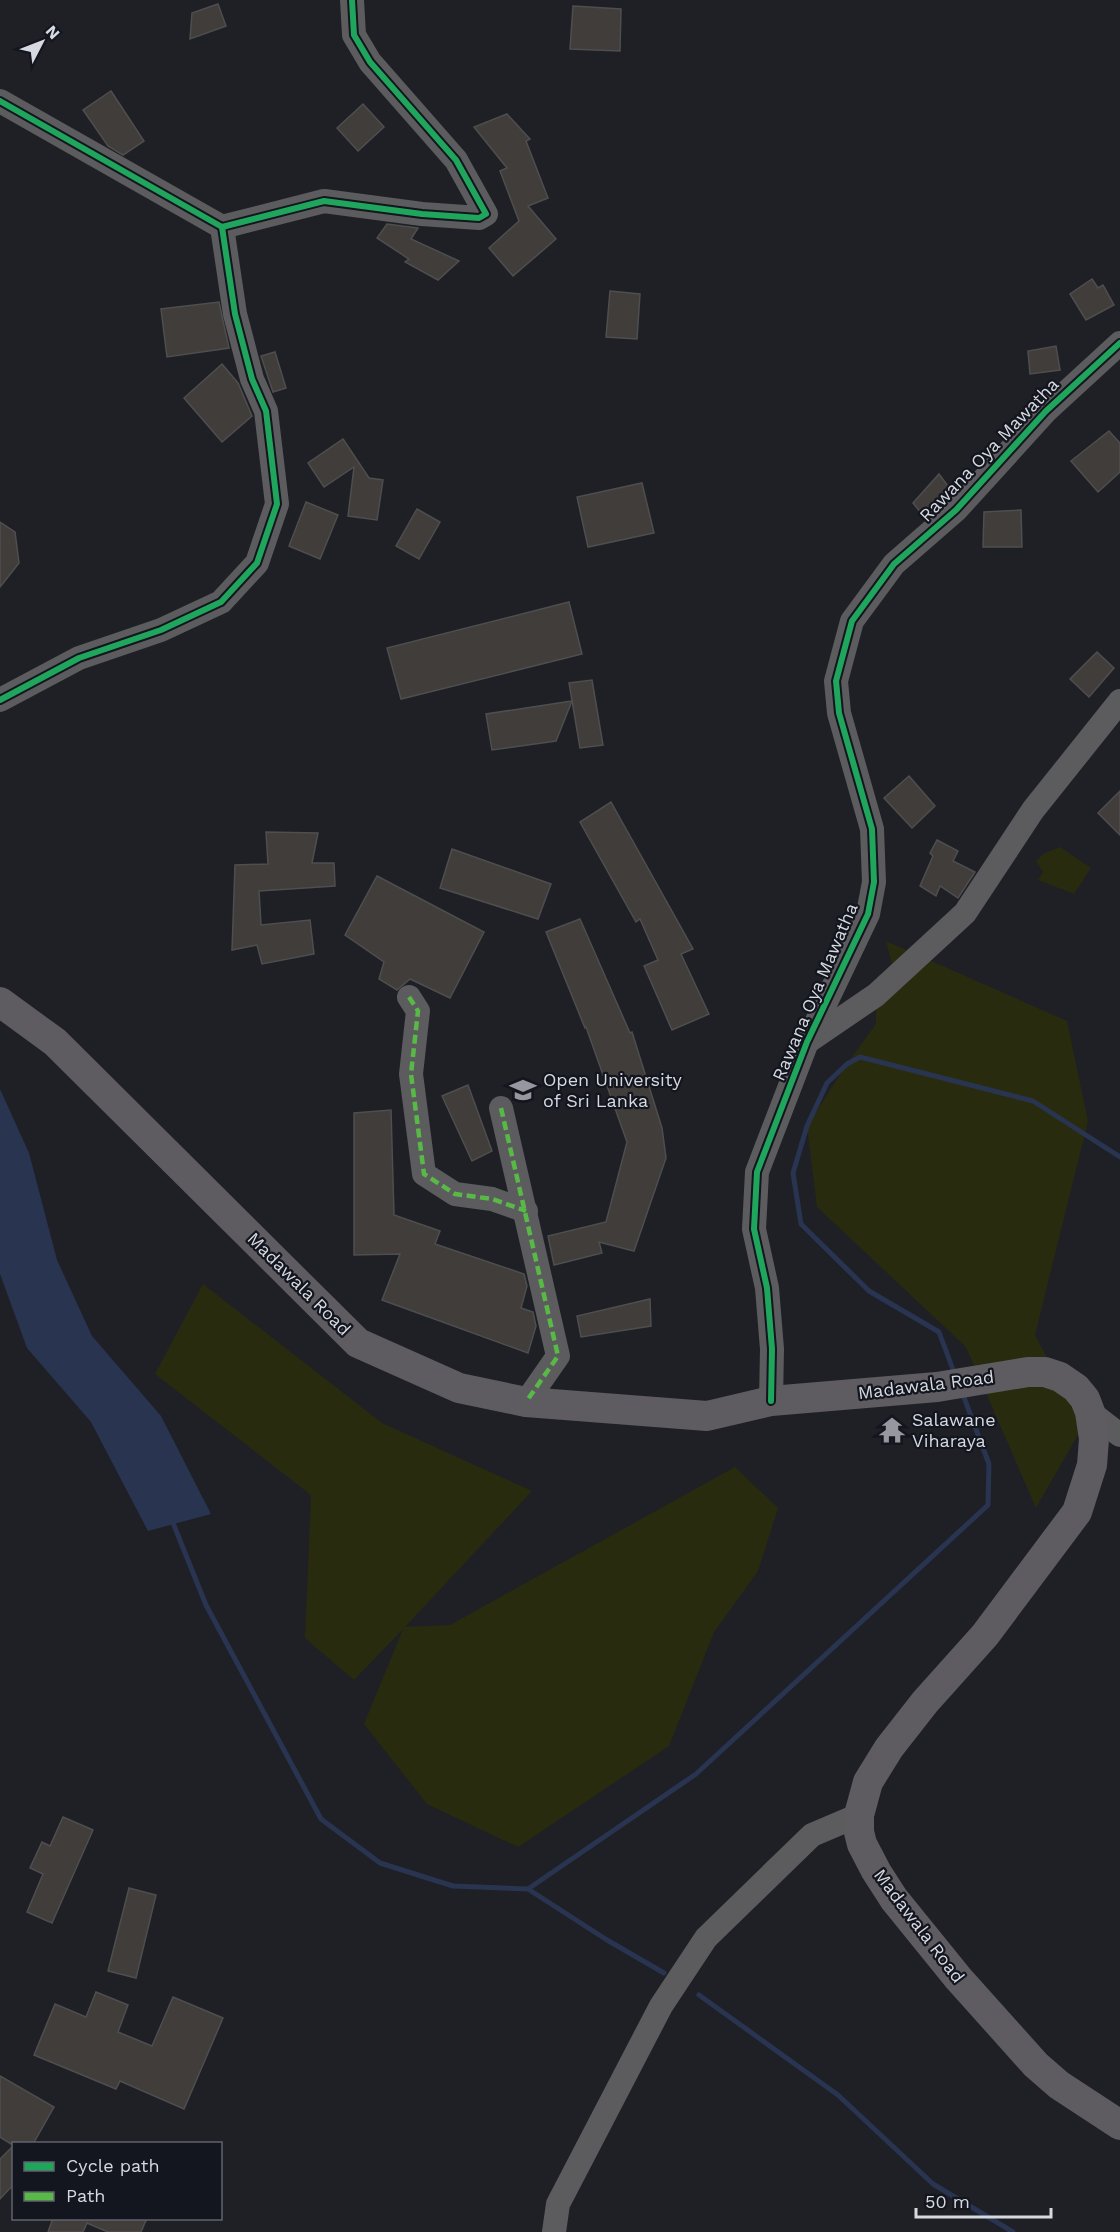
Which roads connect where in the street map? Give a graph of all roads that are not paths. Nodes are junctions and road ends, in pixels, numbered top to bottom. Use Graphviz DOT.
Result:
graph roads {
  1 [pos="352,0"];
  2 [pos="0,101"];
  3 [pos="222,227"];
  4 [pos="1120,343"];
  5 [pos="0,700"];
  6 [pos="1120,701"];
  7 [pos="409,997"];
  8 [pos="0,1002"];
  9 [pos="807,1042"];
  10 [pos="501,1108"];
  11 [pos="526,1211"];
  12 [pos="771,1401"];
  13 [pos="526,1402"];
  14 [pos="1090,1412"];
  15 [pos="1120,1435"];
  16 [pos="858,1815"];
  17 [pos="1120,2125"];
  18 [pos="554,2232"];
  1 -- 3 [label="street"];
  2 -- 3 [label="street"];
  3 -- 5 [label="street"];
  4 -- 9 [label="street, Rawana Oya Mawatha"];
  6 -- 9 [label="street"];
  7 -- 11 [label="street"];
  8 -- 13 [label="main road, Madawala Road"];
  9 -- 12 [label="street, Rawana Oya Mawatha"];
  10 -- 11 [label="street"];
  11 -- 13 [label="street"];
  12 -- 13 [label="main road, Madawala Road"];
  12 -- 14 [label="main road, Madawala Road"];
  14 -- 15 [label="street"];
  14 -- 16 [label="main road, Madawala Road"];
  16 -- 17 [label="main road, Madawala Road"];
  16 -- 18 [label="street"];
}
